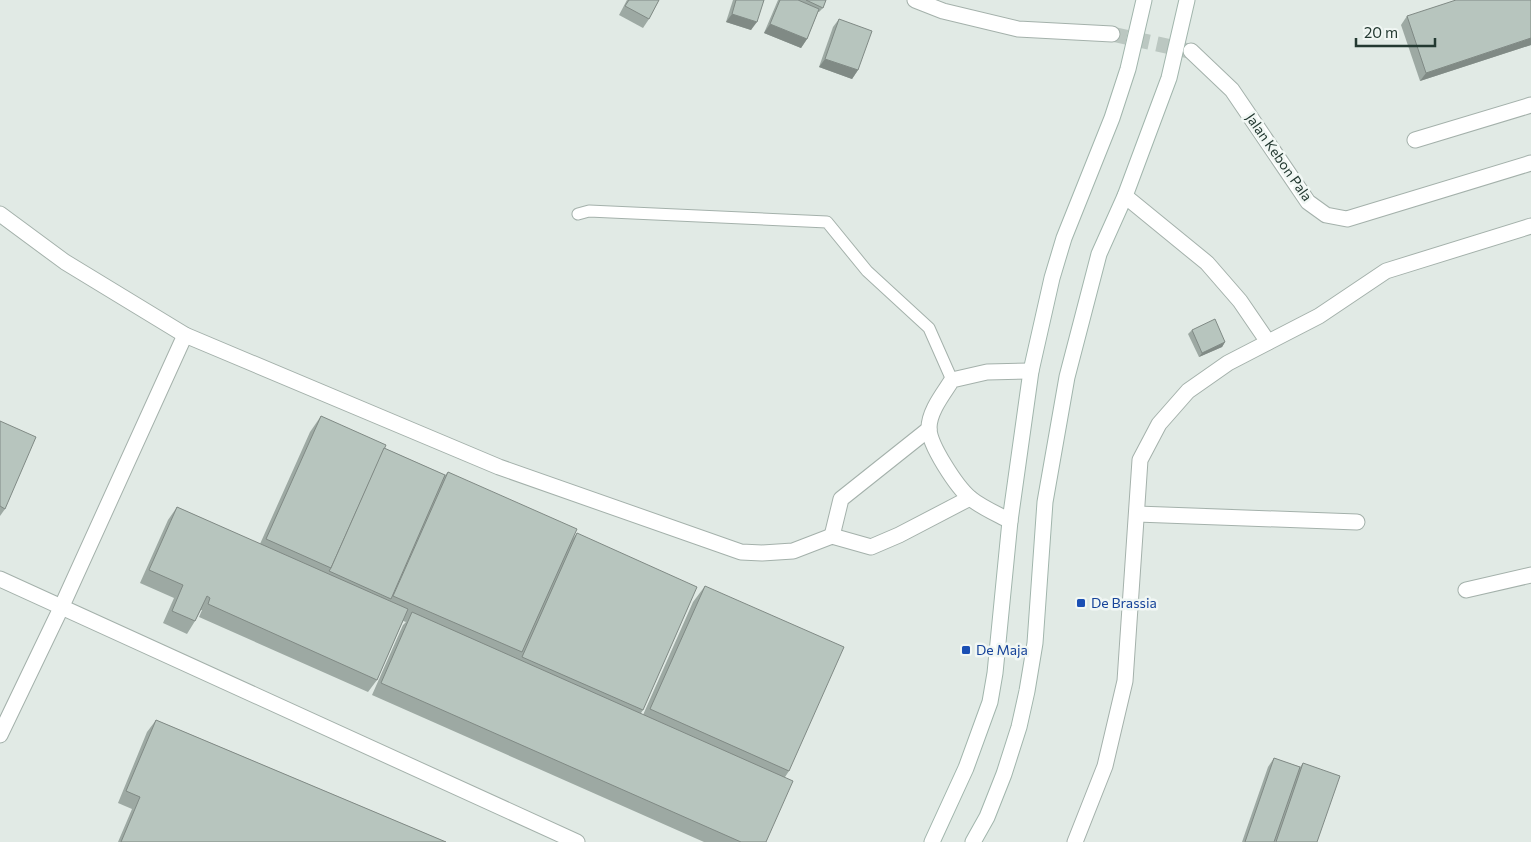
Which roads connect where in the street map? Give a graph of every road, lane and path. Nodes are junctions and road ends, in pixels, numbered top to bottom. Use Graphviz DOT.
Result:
graph roads {
  1 [pos="915,0"];
  2 [pos="1144,0"];
  3 [pos="1186,0"];
  4 [pos="1112,34"];
  5 [pos="1191,51"];
  6 [pos="1531,105"];
  7 [pos="1415,140"];
  8 [pos="1531,163"];
  9 [pos="1124,196"];
  10 [pos="0,214"];
  11 [pos="578,214"];
  12 [pos="1531,226"];
  13 [pos="185,335"];
  14 [pos="1268,342"];
  15 [pos="1031,371"];
  16 [pos="952,380"];
  17 [pos="929,428"];
  18 [pos="970,498"];
  19 [pos="1137,514"];
  20 [pos="1010,521"];
  21 [pos="1357,522"];
  22 [pos="832,536"];
  23 [pos="1531,576"];
  24 [pos="0,579"];
  25 [pos="1466,590"];
  26 [pos="61,608"];
  27 [pos="0,735"];
  28 [pos="577,842"];
  29 [pos="932,842"];
  30 [pos="973,842"];
  31 [pos="1075,842"];
  1 -- 4 [label="street"];
  2 -- 15 [label="street"];
  3 -- 9 [label="street"];
  5 -- 8 [label="street, Jalan Kebon Pala"];
  6 -- 7 [label="street"];
  9 -- 14 [label="street"];
  9 -- 30 [label="street"];
  10 -- 13 [label="street"];
  11 -- 16 [label="lane"];
  12 -- 14 [label="street"];
  13 -- 22 [label="street"];
  13 -- 26 [label="street"];
  14 -- 19 [label="street"];
  15 -- 16 [label="street"];
  15 -- 20 [label="street"];
  16 -- 17 [label="street"];
  17 -- 18 [label="street"];
  17 -- 22 [label="street"];
  18 -- 20 [label="street"];
  18 -- 22 [label="street"];
  19 -- 21 [label="street"];
  19 -- 31 [label="street"];
  20 -- 29 [label="street"];
  23 -- 25 [label="street"];
  24 -- 26 [label="street"];
  26 -- 27 [label="street"];
  26 -- 28 [label="street"];
}
